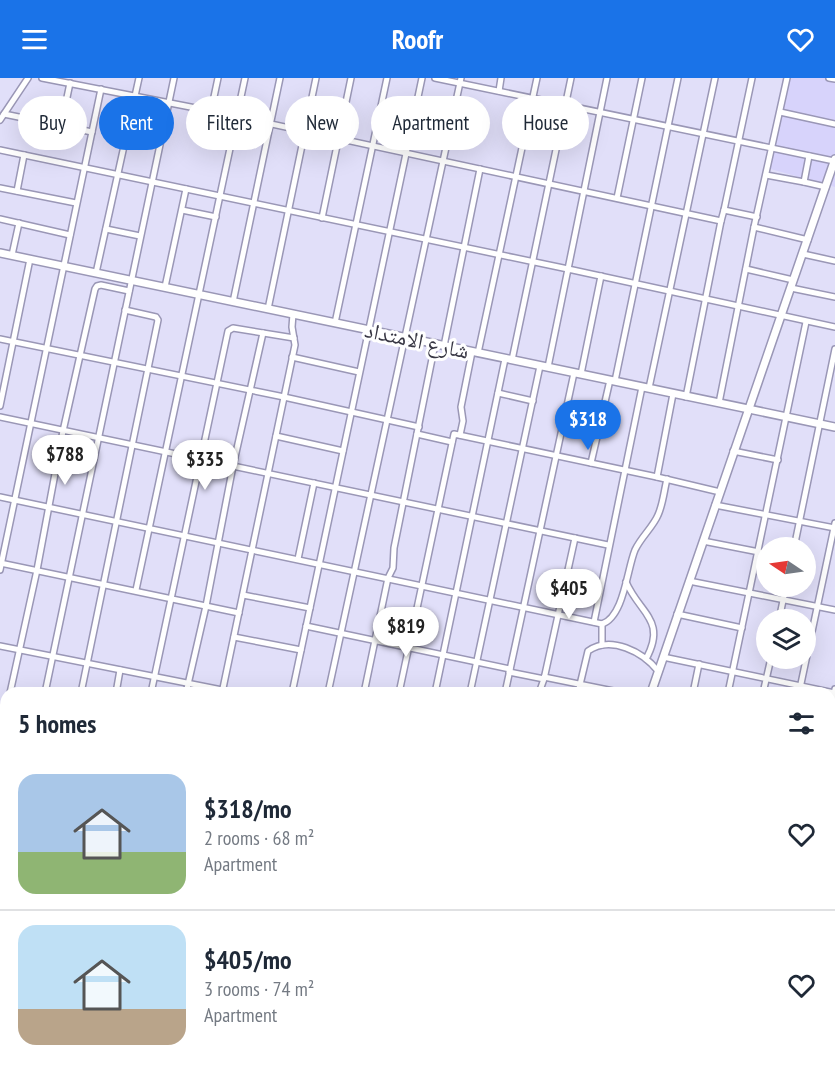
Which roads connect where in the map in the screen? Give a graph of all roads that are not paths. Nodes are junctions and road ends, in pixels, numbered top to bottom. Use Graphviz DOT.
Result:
graph roads {
  1 [pos="17,78"];
  2 [pos="42,78"];
  3 [pos="139,78"];
  4 [pos="174,78"];
  5 [pos="218,78"];
  6 [pos="245,78"];
  7 [pos="280,78"];
  8 [pos="316,78"];
  9 [pos="351,78"];
  10 [pos="387,78"];
  11 [pos="422,78"];
  12 [pos="435,78"];
  13 [pos="501,78"];
  14 [pos="537,78"];
  15 [pos="571,78"];
  16 [pos="608,78"];
  17 [pos="642,78"];
  18 [pos="678,78"];
  19 [pos="715,78"];
  20 [pos="752,78"];
  21 [pos="787,78"];
  22 [pos="829,78"];
  23 [pos="835,79"];
  24 [pos="26,80"];
  25 [pos="460,81"];
  26 [pos="70,83"];
  27 [pos="101,89"];
  28 [pos="499,91"];
  29 [pos="135,95"];
  30 [pos="67,96"];
  31 [pos="140,96"];
  32 [pos="170,96"];
  33 [pos="214,96"];
  34 [pos="241,96"];
  35 [pos="312,96"];
  36 [pos="347,96"];
  37 [pos="383,96"];
  38 [pos="523,96"];
  39 [pos="532,96"];
  40 [pos="567,96"];
  41 [pos="273,110"];
  42 [pos="589,110"];
  43 [pos="600,112"];
  44 [pos="780,112"];
  45 [pos="4,114"];
  46 [pos="18,117"];
  47 [pos="0,120"];
  48 [pos="633,120"];
  49 [pos="835,124"];
  50 [pos="667,127"];
  51 [pos="87,131"];
  52 [pos="92,132"];
  53 [pos="703,135"];
  54 [pos="739,142"];
  55 [pos="772,149"];
  56 [pos="0,150"];
  57 [pos="158,150"];
  58 [pos="230,150"];
  59 [pos="265,150"];
  60 [pos="301,150"];
  61 [pos="335,150"];
  62 [pos="371,150"];
  63 [pos="391,150"];
  64 [pos="520,150"];
  65 [pos="556,150"];
  66 [pos="405,153"];
  67 [pos="24,155"];
  68 [pos="808,156"];
  69 [pos="835,160"];
  70 [pos="442,161"];
  71 [pos="84,167"];
  72 [pos="480,169"];
  73 [pos="118,174"];
  74 [pos="766,175"];
  75 [pos="514,176"];
  76 [pos="832,177"];
  77 [pos="152,181"];
  78 [pos="804,182"];
  79 [pos="550,184"];
  80 [pos="826,187"];
  81 [pos="0,188"];
  82 [pos="186,189"];
  83 [pos="16,191"];
  84 [pos="585,191"];
  85 [pos="220,196"];
  86 [pos="617,198"];
  87 [pos="76,203"];
  88 [pos="254,203"];
  89 [pos="650,205"];
  90 [pos="182,210"];
  91 [pos="724,210"];
  92 [pos="288,211"];
  93 [pos="685,213"];
  94 [pos="216,217"];
  95 [pos="757,217"];
  96 [pos="322,218"];
  97 [pos="0,219"];
  98 [pos="721,220"];
  99 [pos="19,224"];
  100 [pos="356,225"];
  101 [pos="754,227"];
  102 [pos="106,229"];
  103 [pos="389,231"];
  104 [pos="70,235"];
  105 [pos="140,236"];
  106 [pos="425,238"];
  107 [pos="808,240"];
  108 [pos="465,248"];
  109 [pos="0,253"];
  110 [pos="803,254"];
  111 [pos="12,255"];
  112 [pos="499,255"];
  113 [pos="30,259"];
  114 [pos="835,261"];
  115 [pos="533,262"];
  116 [pos="63,266"];
  117 [pos="568,269"];
  118 [pos="746,269"];
  119 [pos="96,273"];
  120 [pos="601,276"];
  121 [pos="131,280"];
  122 [pos="793,280"];
  123 [pos="635,283"];
  124 [pos="165,287"];
  125 [pos="790,288"];
  126 [pos="129,291"];
  127 [pos="669,291"];
  128 [pos="200,294"];
  129 [pos="835,297"];
  130 [pos="705,299"];
  131 [pos="233,302"];
  132 [pos="739,307"];
  133 [pos="268,309"];
  134 [pos="125,310"];
  135 [pos="293,314"];
  136 [pos="781,316"];
  137 [pos="806,322"];
  138 [pos="335,323"];
  139 [pos="835,327"];
  140 [pos="368,330"];
  141 [pos="263,333"];
  142 [pos="294,338"];
  143 [pos="405,338"];
  144 [pos="0,339"];
  145 [pos="13,342"];
  146 [pos="435,344"];
  147 [pos="444,346"];
  148 [pos="46,348"];
  149 [pos="835,349"];
  150 [pos="475,352"];
  151 [pos="80,355"];
  152 [pos="292,357"];
  153 [pos="508,359"];
  154 [pos="114,363"];
  155 [pos="544,366"];
  156 [pos="148,369"];
  157 [pos="359,372"];
  158 [pos="578,373"];
  159 [pos="180,376"];
  160 [pos="613,381"];
  161 [pos="216,384"];
  162 [pos="646,388"];
  163 [pos="250,391"];
  164 [pos="498,393"];
  165 [pos="674,394"];
  166 [pos="284,397"];
  167 [pos="686,397"];
  168 [pos="533,401"];
  169 [pos="719,403"];
  170 [pos="0,406"];
  171 [pos="747,409"];
  172 [pos="350,412"];
  173 [pos="0,417"];
  174 [pos="787,417"];
  175 [pos="387,420"];
  176 [pos="30,423"];
  177 [pos="820,424"];
  178 [pos="419,427"];
  179 [pos="835,427"];
  180 [pos="63,431"];
  181 [pos="417,434"];
  182 [pos="460,435"];
  183 [pos="276,436"];
  184 [pos="98,438"];
  185 [pos="452,442"];
  186 [pos="487,442"];
  187 [pos="132,445"];
  188 [pos="522,449"];
  189 [pos="343,451"];
  190 [pos="733,451"];
  191 [pos="165,452"];
  192 [pos="556,455"];
  193 [pos="200,459"];
  194 [pos="778,460"];
  195 [pos="591,463"];
  196 [pos="233,466"];
  197 [pos="624,470"];
  198 [pos="268,473"];
  199 [pos="657,477"];
  200 [pos="667,479"];
  201 [pos="314,483"];
  202 [pos="335,487"];
  203 [pos="720,492"];
  204 [pos="370,494"];
  205 [pos="0,497"];
  206 [pos="15,500"];
  207 [pos="404,501"];
  208 [pos="715,505"];
  209 [pos="49,507"];
  210 [pos="438,508"];
  211 [pos="83,514"];
  212 [pos="767,515"];
  213 [pos="472,516"];
  214 [pos="117,521"];
  215 [pos="800,521"];
  216 [pos="507,523"];
  217 [pos="835,526"];
  218 [pos="149,528"];
  219 [pos="540,530"];
  220 [pos="184,535"];
  221 [pos="762,537"];
  222 [pos="796,537"];
  223 [pos="575,538"];
  224 [pos="703,541"];
  225 [pos="218,542"];
  226 [pos="608,545"];
  227 [pos="252,549"];
  228 [pos="756,551"];
  229 [pos="298,559"];
  230 [pos="1,563"];
  231 [pos="319,563"];
  232 [pos="756,565"];
  233 [pos="0,570"];
  234 [pos="37,570"];
  235 [pos="354,570"];
  236 [pos="70,577"];
  237 [pos="388,578"];
  238 [pos="689,581"];
  239 [pos="626,582"];
  240 [pos="104,583"];
  241 [pos="422,585"];
  242 [pos="136,590"];
  243 [pos="456,592"];
  244 [pos="750,592"];
  245 [pos="243,595"];
  246 [pos="171,598"];
  247 [pos="491,599"];
  248 [pos="783,599"];
  249 [pos="206,606"];
  250 [pos="523,606"];
  251 [pos="817,606"];
  252 [pos="310,608"];
  253 [pos="781,609"];
  254 [pos="835,610"];
  255 [pos="239,613"];
  256 [pos="558,613"];
  257 [pos="677,614"];
  258 [pos="594,622"];
  259 [pos="602,624"];
  260 [pos="306,626"];
  261 [pos="742,628"];
  262 [pos="340,633"];
  263 [pos="234,637"];
  264 [pos="375,640"];
  265 [pos="602,645"];
  266 [pos="0,646"];
  267 [pos="409,647"];
  268 [pos="19,650"];
  269 [pos="301,650"];
  270 [pos="443,655"];
  271 [pos="53,656"];
  272 [pos="663,657"];
  273 [pos="646,659"];
  274 [pos="477,662"];
  275 [pos="87,663"];
  276 [pos="699,664"];
  277 [pos="768,669"];
  278 [pos="120,670"];
  279 [pos="509,671"];
  280 [pos="658,671"];
  281 [pos="733,671"];
  282 [pos="154,676"];
  283 [pos="544,678"];
  284 [pos="766,678"];
  285 [pos="188,684"];
  286 [pos="580,684"];
  287 [pos="800,685"];
  288 [pos="11,687"];
  289 [pos="46,687"];
  290 [pos="82,687"];
  291 [pos="117,687"];
  292 [pos="152,687"];
  293 [pos="187,687"];
  294 [pos="201,687"];
  295 [pos="224,687"];
  296 [pos="293,687"];
  297 [pos="329,687"];
  298 [pos="365,687"];
  299 [pos="400,687"];
  300 [pos="436,687"];
  301 [pos="471,687"];
  302 [pos="506,687"];
  303 [pos="541,687"];
  304 [pos="579,687"];
  305 [pos="594,687"];
  306 [pos="653,687"];
  307 [pos="694,687"];
  308 [pos="729,687"];
  309 [pos="765,687"];
  310 [pos="812,687"];
  1 -- 24 [label="street"];
  2 -- 26 [label="street"];
  3 -- 29 [label="street"];
  4 -- 32 [label="street"];
  5 -- 33 [label="street"];
  6 -- 34 [label="street"];
  7 -- 41 [label="street"];
  8 -- 35 [label="street"];
  9 -- 36 [label="street"];
  10 -- 37 [label="street"];
  11 -- 66 [label="street"];
  12 -- 25 [label="street"];
  13 -- 28 [label="street"];
  14 -- 39 [label="street"];
  15 -- 40 [label="street"];
  16 -- 43 [label="street"];
  17 -- 48 [label="street"];
  18 -- 50 [label="street"];
  19 -- 53 [label="street"];
  20 -- 54 [label="street"];
  21 -- 44 [label="street"];
  22 -- 23 [label="street"];
  24 -- 45 [label="street"];
  25 -- 28 [label="street"];
  25 -- 70 [label="street"];
  26 -- 27 [label="street"];
  26 -- 30 [label="street"];
  27 -- 29 [label="street"];
  27 -- 52 [label="street"];
  28 -- 38 [label="street"];
  29 -- 31 [label="street"];
  29 -- 73 [label="street"];
  42 -- 43 [label="street"];
  43 -- 48 [label="street"];
  43 -- 84 [label="street"];
  44 -- 49 [label="street"];
  44 -- 55 [label="street"];
  45 -- 46 [label="street"];
  45 -- 47 [label="street"];
  48 -- 50 [label="street"];
  48 -- 86 [label="street"];
  50 -- 53 [label="street"];
  50 -- 89 [label="street"];
  51 -- 52 [label="street"];
  52 -- 71 [label="street"];
  53 -- 54 [label="street"];
  53 -- 93 [label="street"];
  54 -- 55 [label="street"];
  54 -- 91 [label="street"];
  55 -- 68 [label="street"];
  55 -- 74 [label="street"];
  56 -- 67 [label="street"];
  57 -- 77 [label="street"];
  58 -- 85 [label="street"];
  59 -- 88 [label="street"];
  60 -- 92 [label="street"];
  61 -- 96 [label="street"];
  62 -- 100 [label="street"];
  63 -- 66 [label="street"];
  64 -- 75 [label="street"];
  65 -- 79 [label="street"];
  66 -- 70 [label="street"];
  66 -- 103 [label="street"];
  67 -- 71 [label="street"];
  67 -- 83 [label="street"];
  68 -- 69 [label="street"];
  68 -- 78 [label="street"];
  69 -- 76 [label="street"];
  70 -- 72 [label="street"];
  70 -- 106 [label="street"];
  71 -- 73 [label="street"];
  71 -- 87 [label="street"];
  72 -- 75 [label="street"];
  72 -- 108 [label="street"];
  73 -- 77 [label="street"];
  73 -- 102 [label="street"];
  74 -- 78 [label="street"];
  74 -- 95 [label="street"];
  75 -- 79 [label="street"];
  75 -- 112 [label="street"];
  76 -- 80 [label="street"];
  77 -- 82 [label="street"];
  77 -- 105 [label="street"];
  78 -- 80 [label="street"];
  79 -- 84 [label="street"];
  79 -- 115 [label="street"];
  80 -- 107 [label="street"];
  81 -- 83 [label="street"];
  82 -- 85 [label="street"];
  82 -- 90 [label="street"];
  83 -- 87 [label="street"];
  84 -- 86 [label="street"];
  84 -- 117 [label="street"];
  85 -- 88 [label="street"];
  85 -- 94 [label="street"];
  86 -- 89 [label="street"];
  87 -- 104 [label="street"];
  88 -- 92 [label="street"];
  88 -- 131 [label="street"];
  89 -- 93 [label="street"];
  89 -- 123 [label="street"];
  90 -- 94 [label="street"];
  90 -- 124 [label="street"];
  91 -- 95 [label="street"];
  91 -- 98 [label="street"];
  92 -- 96 [label="street"];
  92 -- 133 [label="street"];
  93 -- 98 [label="street"];
  93 -- 127 [label="street"];
  94 -- 128 [label="street"];
  95 -- 101 [label="street"];
  96 -- 100 [label="street"];
  97 -- 99 [label="street"];
  98 -- 130 [label="street"];
  99 -- 104 [label="street"];
  99 -- 111 [label="street"];
  100 -- 103 [label="street"];
  100 -- 138 [label="street"];
  101 -- 107 [label="street"];
  101 -- 118 [label="street"];
  102 -- 105 [label="street"];
  102 -- 119 [label="street"];
  103 -- 106 [label="street"];
  103 -- 140 [label="street"];
  104 -- 116 [label="street"];
  105 -- 121 [label="street"];
  106 -- 108 [label="street"];
  106 -- 143 [label="street"];
  107 -- 110 [label="street"];
  108 -- 112 [label="street"];
  108 -- 147 [label="street"];
  109 -- 111 [label="street, شارع الامتداد"];
  110 -- 114 [label="street"];
  110 -- 122 [label="street"];
  111 -- 113 [label="street, شارع الامتداد"];
  112 -- 115 [label="street"];
  112 -- 150 [label="street"];
  113 -- 116 [label="street, شارع الامتداد"];
  113 -- 145 [label="street"];
  115 -- 117 [label="street"];
  115 -- 153 [label="street"];
  116 -- 119 [label="street, شارع الامتداد"];
  116 -- 148 [label="street"];
  117 -- 120 [label="street"];
  117 -- 155 [label="street"];
  118 -- 122 [label="street"];
  118 -- 132 [label="street"];
  119 -- 121 [label="street, شارع الامتداد"];
  120 -- 123 [label="street"];
  120 -- 158 [label="street"];
  121 -- 124 [label="street, شارع الامتداد"];
  121 -- 126 [label="street"];
  122 -- 125 [label="street"];
  123 -- 127 [label="street"];
  123 -- 160 [label="street"];
  124 -- 128 [label="street, شارع الامتداد"];
  125 -- 129 [label="street"];
  125 -- 136 [label="street"];
  126 -- 134 [label="street"];
  126 -- 151 [label="street"];
  127 -- 130 [label="street"];
  127 -- 162 [label="street"];
  128 -- 131 [label="street, شارع الامتداد"];
  128 -- 159 [label="street"];
  130 -- 132 [label="street"];
  130 -- 167 [label="street"];
  131 -- 133 [label="street, شارع الامتداد"];
  132 -- 136 [label="street"];
  132 -- 169 [label="street"];
  133 -- 135 [label="street, شارع الامتداد"];
  134 -- 154 [label="street"];
  134 -- 156 [label="street"];
  135 -- 138 [label="street, شارع الامتداد"];
  135 -- 142 [label="street"];
  136 -- 137 [label="street"];
  136 -- 171 [label="street"];
  137 -- 139 [label="street"];
  137 -- 174 [label="street"];
  138 -- 140 [label="street, شارع الامتداد"];
  140 -- 143 [label="street, شارع الامتداد"];
  140 -- 157 [label="street"];
  141 -- 142 [label="street"];
  141 -- 161 [label="street"];
  141 -- 163 [label="street"];
  142 -- 152 [label="street"];
  143 -- 146 [label="street, شارع الامتداد"];
  143 -- 175 [label="street"];
  144 -- 145 [label="street"];
  145 -- 148 [label="street"];
  145 -- 170 [label="street"];
  146 -- 147 [label="street, شارع الامتداد"];
  146 -- 178 [label="street"];
  147 -- 150 [label="street, شارع الامتداد"];
  148 -- 151 [label="street"];
  148 -- 176 [label="street"];
  149 -- 177 [label="street"];
  150 -- 153 [label="street, شارع الامتداد"];
  150 -- 182 [label="street"];
  151 -- 154 [label="street"];
  151 -- 180 [label="street"];
  152 -- 157 [label="street"];
  152 -- 166 [label="street"];
  153 -- 155 [label="street, شارع الامتداد"];
  153 -- 164 [label="street"];
  154 -- 156 [label="street"];
  154 -- 184 [label="street"];
  155 -- 158 [label="street, شارع الامتداد"];
  155 -- 168 [label="street"];
  156 -- 159 [label="street"];
  156 -- 187 [label="street"];
  157 -- 172 [label="street"];
  158 -- 160 [label="street, شارع الامتداد"];
  158 -- 192 [label="street"];
  159 -- 161 [label="street"];
  159 -- 191 [label="street"];
  160 -- 162 [label="street, شارع الامتداد"];
  160 -- 195 [label="street"];
  161 -- 163 [label="street"];
  161 -- 193 [label="street"];
  162 -- 165 [label="street, شارع الامتداد"];
  162 -- 197 [label="street"];
  163 -- 166 [label="street"];
  163 -- 196 [label="street"];
  164 -- 168 [label="street"];
  164 -- 186 [label="street"];
  165 -- 167 [label="street, شارع الامتداد"];
  165 -- 199 [label="street"];
  166 -- 172 [label="street"];
  166 -- 183 [label="street"];
  167 -- 169 [label="street, شارع الامتداد"];
  168 -- 188 [label="street"];
  169 -- 171 [label="street, شارع الامتداد"];
  171 -- 174 [label="street, شارع الامتداد"];
  171 -- 190 [label="street"];
  172 -- 175 [label="street"];
  172 -- 189 [label="street"];
  173 -- 176 [label="street"];
  174 -- 177 [label="street, شارع الامتداد"];
  174 -- 194 [label="street"];
  175 -- 178 [label="street"];
  175 -- 204 [label="street"];
  176 -- 180 [label="street"];
  176 -- 206 [label="street"];
  177 -- 179 [label="street, شارع الامتداد"];
  177 -- 215 [label="street"];
  178 -- 181 [label="street"];
  180 -- 184 [label="street"];
  180 -- 209 [label="street"];
  181 -- 185 [label="street"];
  181 -- 207 [label="street"];
  182 -- 185 [label="street"];
  182 -- 186 [label="street"];
  183 -- 189 [label="street"];
  183 -- 198 [label="street"];
  184 -- 187 [label="street"];
  184 -- 211 [label="street"];
  185 -- 210 [label="street"];
  186 -- 188 [label="street"];
  186 -- 213 [label="street"];
  187 -- 191 [label="street"];
  187 -- 214 [label="street"];
  188 -- 192 [label="street"];
  188 -- 216 [label="street"];
  189 -- 202 [label="street"];
  190 -- 194 [label="street"];
  190 -- 203 [label="street"];
  191 -- 193 [label="street"];
  191 -- 218 [label="street"];
  192 -- 195 [label="street"];
  192 -- 219 [label="street"];
  193 -- 196 [label="street"];
  193 -- 220 [label="street"];
  194 -- 212 [label="street"];
  195 -- 197 [label="street"];
  196 -- 198 [label="street"];
  196 -- 225 [label="street"];
  197 -- 199 [label="street"];
  197 -- 226 [label="street"];
  198 -- 201 [label="street"];
  198 -- 227 [label="street"];
  199 -- 200 [label="street"];
  200 -- 203 [label="street"];
  200 -- 239 [label="street"];
  201 -- 202 [label="street"];
  201 -- 229 [label="street"];
  202 -- 204 [label="street"];
  202 -- 231 [label="street"];
  203 -- 208 [label="street"];
  204 -- 207 [label="street"];
  204 -- 235 [label="street"];
  205 -- 206 [label="street"];
  206 -- 209 [label="street"];
  206 -- 230 [label="street"];
  207 -- 210 [label="street"];
  207 -- 237 [label="street"];
  208 -- 212 [label="street"];
  208 -- 224 [label="street"];
  209 -- 211 [label="street"];
  209 -- 234 [label="street"];
  210 -- 213 [label="street"];
  210 -- 241 [label="street"];
  211 -- 214 [label="street"];
  211 -- 236 [label="street"];
  212 -- 215 [label="street"];
  212 -- 221 [label="street"];
  213 -- 216 [label="street"];
  213 -- 243 [label="street"];
  214 -- 218 [label="street"];
  214 -- 240 [label="street"];
  215 -- 217 [label="street"];
  215 -- 222 [label="street"];
  216 -- 219 [label="street"];
  216 -- 247 [label="street"];
  217 -- 251 [label="street"];
  218 -- 220 [label="street"];
  218 -- 242 [label="street"];
  219 -- 223 [label="street"];
  219 -- 250 [label="street"];
  220 -- 225 [label="street"];
  220 -- 246 [label="street"];
  223 -- 226 [label="street"];
  223 -- 256 [label="street"];
  224 -- 228 [label="street"];
  224 -- 238 [label="street"];
  225 -- 227 [label="street"];
  225 -- 249 [label="street"];
  226 -- 258 [label="street"];
  227 -- 229 [label="street"];
  227 -- 245 [label="street"];
  229 -- 231 [label="street"];
  230 -- 233 [label="street"];
  230 -- 234 [label="street"];
  231 -- 235 [label="street"];
  231 -- 252 [label="street"];
  232 -- 244 [label="street"];
  234 -- 236 [label="street"];
  234 -- 268 [label="street"];
  235 -- 237 [label="street"];
  235 -- 262 [label="street"];
  236 -- 240 [label="street"];
  236 -- 271 [label="street"];
  237 -- 241 [label="street"];
  237 -- 264 [label="street"];
  238 -- 244 [label="street"];
  238 -- 257 [label="street"];
  239 -- 259 [label="street"];
  239 -- 273 [label="street"];
  240 -- 242 [label="street"];
  240 -- 275 [label="street"];
  241 -- 243 [label="street"];
  241 -- 267 [label="street"];
  242 -- 246 [label="street"];
  243 -- 247 [label="street"];
  243 -- 270 [label="street"];
  244 -- 248 [label="street"];
  244 -- 261 [label="street"];
  245 -- 252 [label="street"];
  245 -- 255 [label="street"];
  246 -- 249 [label="street"];
  246 -- 282 [label="street"];
  247 -- 250 [label="street"];
  247 -- 274 [label="street"];
  248 -- 251 [label="street"];
  248 -- 253 [label="street"];
  249 -- 255 [label="street"];
  249 -- 285 [label="street"];
  250 -- 256 [label="street"];
  250 -- 279 [label="street"];
  251 -- 254 [label="street"];
  251 -- 287 [label="street"];
  252 -- 260 [label="street"];
  255 -- 263 [label="street"];
  256 -- 258 [label="street"];
  256 -- 283 [label="street"];
  257 -- 261 [label="street"];
  257 -- 272 [label="street"];
  258 -- 259 [label="street"];
  259 -- 265 [label="street"];
  260 -- 262 [label="street"];
  260 -- 269 [label="street"];
  261 -- 281 [label="street"];
  262 -- 264 [label="street"];
  262 -- 297 [label="street"];
  263 -- 269 [label="street"];
  263 -- 295 [label="street"];
  264 -- 267 [label="street"];
  264 -- 298 [label="street"];
  265 -- 273 [label="street"];
  265 -- 286 [label="street"];
  266 -- 268 [label="street"];
  267 -- 270 [label="street"];
  267 -- 299 [label="street"];
  268 -- 271 [label="street"];
  268 -- 288 [label="street"];
  269 -- 296 [label="street"];
  270 -- 274 [label="street"];
  270 -- 300 [label="street"];
  271 -- 275 [label="street"];
  271 -- 289 [label="street"];
  272 -- 276 [label="street"];
  272 -- 280 [label="street"];
  273 -- 280 [label="street"];
  274 -- 279 [label="street"];
  274 -- 301 [label="street"];
  275 -- 278 [label="street"];
  275 -- 290 [label="street"];
  276 -- 281 [label="street"];
  276 -- 307 [label="street"];
  277 -- 284 [label="street"];
  278 -- 282 [label="street"];
  278 -- 291 [label="street"];
  279 -- 283 [label="street"];
  279 -- 302 [label="street"];
  280 -- 306 [label="street"];
  281 -- 284 [label="street"];
  281 -- 308 [label="street"];
  282 -- 285 [label="street"];
  282 -- 292 [label="street"];
  283 -- 286 [label="street"];
  283 -- 303 [label="street"];
  284 -- 287 [label="street"];
  284 -- 309 [label="street"];
  285 -- 293 [label="street"];
  285 -- 294 [label="street"];
  286 -- 304 [label="street"];
  286 -- 305 [label="street"];
  287 -- 310 [label="street"];
}
